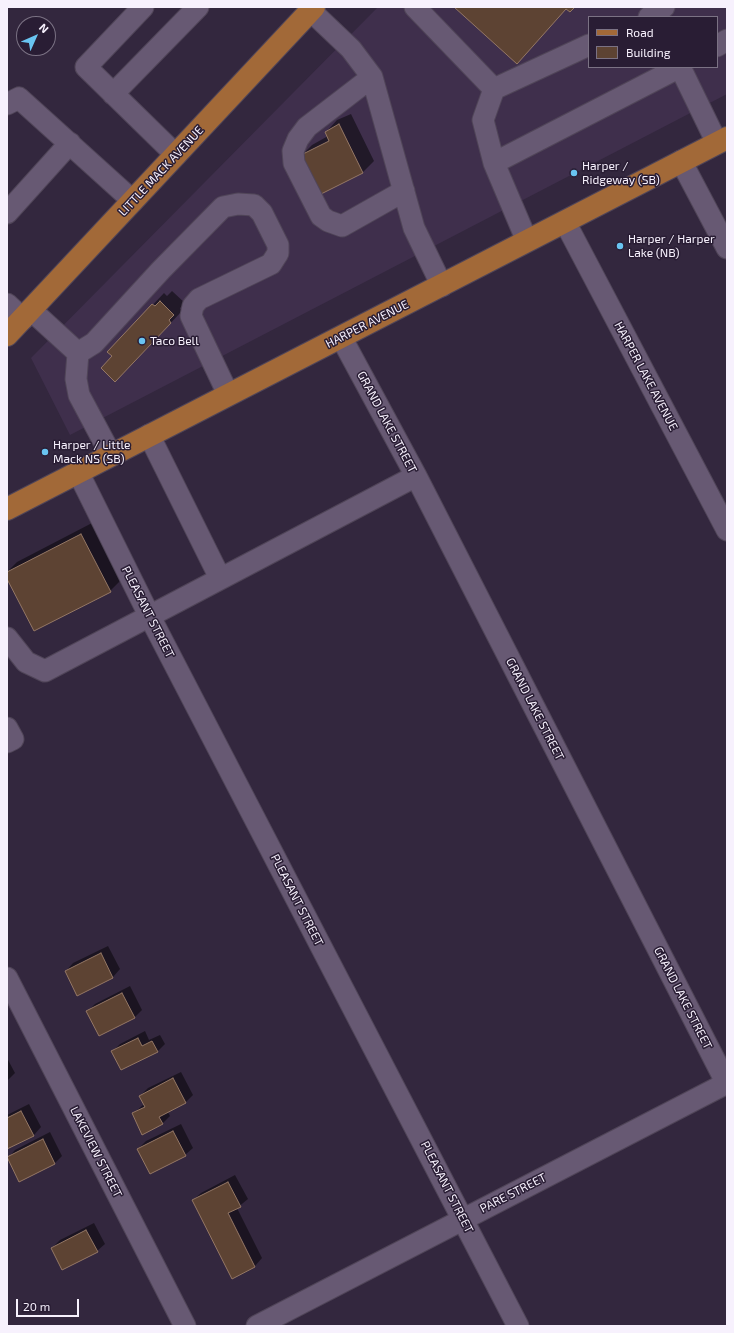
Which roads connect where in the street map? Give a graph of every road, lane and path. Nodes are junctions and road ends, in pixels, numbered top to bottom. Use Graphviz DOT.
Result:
graph roads {
  1 [pos="143,7"];
  2 [pos="198,7"];
  3 [pos="664,7"];
  4 [pos="417,8"];
  5 [pos="313,9"];
  6 [pos="650,16"];
  7 [pos="727,40"];
  8 [pos="588,45"];
  9 [pos="718,45"];
  10 [pos="678,68"];
  11 [pos="681,68"];
  12 [pos="372,77"];
  13 [pos="494,89"];
  14 [pos="113,94"];
  15 [pos="7,104"];
  16 [pos="722,141"];
  17 [pos="70,143"];
  18 [pos="176,155"];
  19 [pos="681,161"];
  20 [pos="494,163"];
  21 [pos="404,191"];
  22 [pos="133,201"];
  23 [pos="7,213"];
  24 [pos="565,222"];
  25 [pos="527,241"];
  26 [pos="727,248"];
  27 [pos="442,286"];
  28 [pos="7,304"];
  29 [pos="27,314"];
  30 [pos="7,335"];
  31 [pos="341,336"];
  32 [pos="78,352"];
  33 [pos="228,394"];
  34 [pos="149,435"];
  35 [pos="111,455"];
  36 [pos="78,472"];
  37 [pos="416,476"];
  38 [pos="7,509"];
  39 [pos="727,530"];
  40 [pos="220,578"];
  41 [pos="149,615"];
  42 [pos="7,638"];
  43 [pos="7,728"];
  44 [pos="7,742"];
  45 [pos="7,978"];
  46 [pos="727,1083"];
  47 [pos="463,1219"];
  48 [pos="185,1326"];
  49 [pos="257,1326"];
  50 [pos="518,1326"];
  1 -- 14 [label="street"];
  2 -- 14 [label="street"];
  3 -- 6 [label="street"];
  4 -- 13 [label="street"];
  5 -- 12 [label="street"];
  5 -- 18 [label="main road, LITTLE MACK AVENUE"];
  7 -- 9 [label="street"];
  8 -- 13 [label="street"];
  10 -- 20 [label="street"];
  11 -- 16 [label="street"];
  12 -- 21 [label="street"];
  12 -- 21 [label="street"];
  13 -- 20 [label="street"];
  14 -- 18 [label="street"];
  15 -- 17 [label="street"];
  16 -- 19 [label="main road, HARPER AVENUE"];
  17 -- 22 [label="street"];
  17 -- 23 [label="street"];
  18 -- 22 [label="main road, LITTLE MACK AVENUE"];
  19 -- 24 [label="main road, HARPER AVENUE"];
  19 -- 26 [label="street"];
  20 -- 25 [label="street"];
  21 -- 27 [label="street"];
  22 -- 29 [label="main road, LITTLE MACK AVENUE"];
  24 -- 25 [label="main road, HARPER AVENUE"];
  24 -- 39 [label="street, HARPER LAKE AVENUE"];
  25 -- 27 [label="main road, HARPER AVENUE"];
  27 -- 31 [label="main road, HARPER AVENUE"];
  28 -- 29 [label="street"];
  29 -- 30 [label="main road, LITTLE MACK AVENUE"];
  29 -- 32 [label="street"];
  31 -- 33 [label="main road, HARPER AVENUE"];
  31 -- 37 [label="street, GRAND LAKE STREET"];
  32 -- 33 [label="street"];
  32 -- 35 [label="street"];
  33 -- 34 [label="main road, HARPER AVENUE"];
  34 -- 35 [label="main road, HARPER AVENUE"];
  34 -- 40 [label="street"];
  35 -- 36 [label="main road, HARPER AVENUE"];
  36 -- 38 [label="main road, HARPER AVENUE"];
  36 -- 41 [label="street, PLEASANT STREET"];
  37 -- 40 [label="street"];
  37 -- 46 [label="street, GRAND LAKE STREET"];
  40 -- 41 [label="street"];
  41 -- 42 [label="street"];
  41 -- 47 [label="street, PLEASANT STREET"];
  43 -- 44 [label="street"];
  45 -- 48 [label="street, LAKEVIEW STREET"];
  46 -- 47 [label="street, PARE STREET"];
  47 -- 49 [label="street, PARE STREET"];
  47 -- 50 [label="street, PLEASANT STREET"];
}
